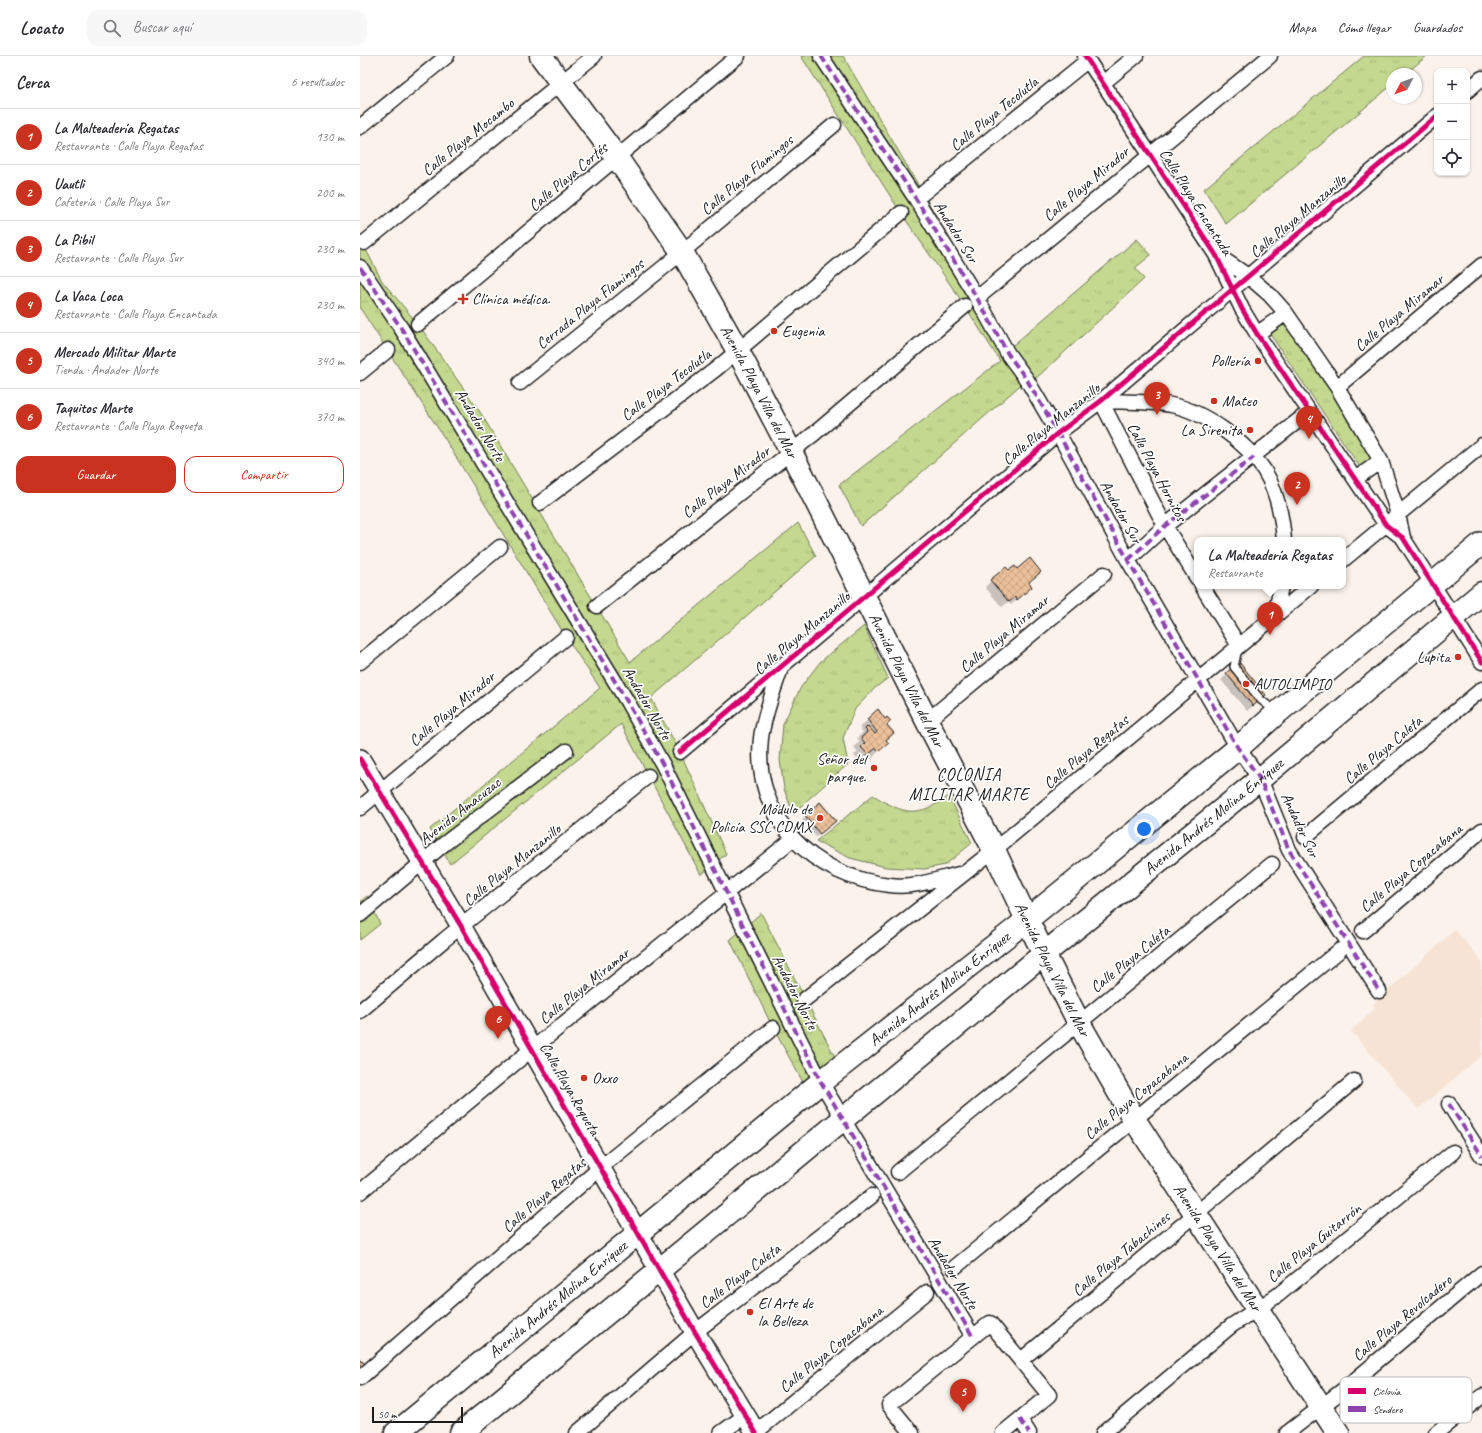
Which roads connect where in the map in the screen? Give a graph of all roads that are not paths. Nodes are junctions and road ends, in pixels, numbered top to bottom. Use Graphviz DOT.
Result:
graph roads {
  1 [pos="447,56"];
  2 [pos="541,56"];
  3 [pos="594,56"];
  4 [pos="738,56"];
  5 [pos="821,56"];
  6 [pos="1136,56"];
  7 [pos="1270,56"];
  8 [pos="1086,58"];
  9 [pos="1482,78"];
  10 [pos="562,83"];
  11 [pos="1103,83"];
  12 [pos="1470,88"];
  13 [pos="1434,119"];
  14 [pos="834,125"];
  15 [pos="360,128"];
  16 [pos="1150,153"];
  17 [pos="617,158"];
  18 [pos="922,194"];
  19 [pos="901,212"];
  20 [pos="364,243"];
  21 [pos="682,252"];
  22 [pos="1216,255"];
  23 [pos="1482,265"];
  24 [pos="360,267"];
  25 [pos="1248,276"];
  26 [pos="1232,291"];
  27 [pos="982,294"];
  28 [pos="965,306"];
  29 [pos="1286,313"];
  30 [pos="418,324"];
  31 [pos="1257,334"];
  32 [pos="388,350"];
  33 [pos="738,351"];
  34 [pos="360,373"];
  35 [pos="520,383"];
  36 [pos="1337,387"];
  37 [pos="1101,401"];
  38 [pos="1309,412"];
  39 [pos="1058,433"];
  40 [pos="1482,445"];
  41 [pos="791,452"];
  42 [pos="1254,457"];
  43 [pos="1380,461"];
  44 [pos="1355,479"];
  45 [pos="540,503"];
  46 [pos="1398,514"];
  47 [pos="1386,525"];
  48 [pos="1165,526"];
  49 [pos="1284,537"];
  50 [pos="1403,538"];
  51 [pos="1482,542"];
  52 [pos="500,547"];
  53 [pos="1346,558"];
  54 [pos="1128,560"];
  55 [pos="1194,573"];
  56 [pos="1104,574"];
  57 [pos="1433,583"];
  58 [pos="1204,589"];
  59 [pos="1280,589"];
  60 [pos="1307,589"];
  61 [pos="1482,594"];
  62 [pos="864,597"];
  63 [pos="597,606"];
  64 [pos="1275,616"];
  65 [pos="1454,617"];
  66 [pos="566,637"];
  67 [pos="1239,646"];
  68 [pos="360,662"];
  69 [pos="1482,662"];
  70 [pos="781,668"];
  71 [pos="1199,681"];
  72 [pos="1482,689"];
  73 [pos="1277,713"];
  74 [pos="927,721"];
  75 [pos="1238,748"];
  76 [pos="566,751"];
  77 [pos="680,752"];
  78 [pos="360,759"];
  79 [pos="648,776"];
  80 [pos="1260,778"];
  81 [pos="379,792"];
  82 [pos="360,808"];
  83 [pos="1482,830"];
  84 [pos="1306,837"];
  85 [pos="793,839"];
  86 [pos="994,850"];
  87 [pos="422,863"];
  88 [pos="1272,864"];
  89 [pos="965,872"];
  90 [pos="726,893"];
  91 [pos="360,915"];
  92 [pos="1027,920"];
  93 [pos="461,926"];
  94 [pos="1362,931"];
  95 [pos="1340,950"];
  96 [pos="1044,954"];
  97 [pos="1379,991"];
  98 [pos="804,1000"];
  99 [pos="360,1011"];
  100 [pos="1079,1023"];
  101 [pos="773,1028"];
  102 [pos="532,1050"];
  103 [pos="1354,1081"];
  104 [pos="821,1082"];
  105 [pos="1449,1104"];
  106 [pos="842,1119"];
  107 [pos="1134,1119"];
  108 [pos="1453,1152"];
  109 [pos="1482,1156"];
  110 [pos="600,1168"];
  111 [pos="898,1172"];
  112 [pos="360,1192"];
  113 [pos="872,1196"];
  114 [pos="1195,1215"];
  115 [pos="638,1233"];
  116 [pos="954,1268"];
  117 [pos="660,1270"];
  118 [pos="1482,1273"];
  119 [pos="927,1292"];
  120 [pos="1257,1309"];
  121 [pos="695,1332"];
  122 [pos="973,1338"];
  123 [pos="1020,1360"];
  124 [pos="1358,1377"];
  125 [pos="360,1378"];
  126 [pos="1340,1392"];
  127 [pos="1482,1396"];
  128 [pos="1472,1404"];
  129 [pos="1321,1406"];
  130 [pos="746,1414"];
  131 [pos="1020,1419"];
  132 [pos="1448,1423"];
  133 [pos="396,1433"];
  134 [pos="461,1433"];
  135 [pos="577,1433"];
  136 [pos="721,1433"];
  137 [pos="756,1433"];
  138 [pos="912,1433"];
  139 [pos="1003,1433"];
  140 [pos="1029,1433"];
  141 [pos="1103,1433"];
  142 [pos="1288,1433"];
  143 [pos="1338,1433"];
  144 [pos="1436,1433"];
  1 -- 15 [label="street"];
  2 -- 10 [label="main road, Avenida Playa Villa del Mar"];
  3 -- 10 [label="street, Calle Playa Mocambo"];
  4 -- 17 [label="street, Calle Playa Cortés"];
  5 -- 39 [label="street, Andador Sur"];
  6 -- 11 [label="street"];
  7 -- 16 [label="street, Calle Playa Mirador"];
  8 -- 11 [label="street, Calle Playa Encantada"];
  8 -- 18 [label="street, Calle Playa Tecolutla"];
  9 -- 12 [label="street"];
  10 -- 17 [label="main road, Avenida Playa Villa del Mar"];
  10 -- 20 [label="street, Calle Playa Mocambo"];
  11 -- 16 [label="street, Calle Playa Encantada"];
  13 -- 25 [label="street, Calle Playa Manzanillo"];
  14 -- 21 [label="street, Calle Playa Flamingos"];
  16 -- 22 [label="street, Calle Playa Encantada"];
  16 -- 27 [label="street, Calle Playa Mirador"];
  17 -- 21 [label="main road, Avenida Playa Villa del Mar"];
  17 -- 30 [label="street, Calle Playa Cortés"];
  19 -- 33 [label="street, Calle Playa Tecolutla"];
  21 -- 33 [label="main road, Avenida Playa Villa del Mar"];
  21 -- 35 [label="street, Cerrada Playa Flamingos"];
  22 -- 25 [label="street, Calle Playa Encantada"];
  22 -- 26 [label="street, Calle Playa Encantada"];
  23 -- 36 [label="street, Calle Playa Miramar"];
  24 -- 90 [label="street, Andador Norte"];
  25 -- 26 [label="street, Calle Playa Manzanillo"];
  25 -- 29 [label="street, Calle Playa Encantada"];
  26 -- 31 [label="street, Calle Playa Encantada"];
  26 -- 37 [label="street, Calle Playa Manzanillo"];
  28 -- 41 [label="street, Calle Playa Mirador"];
  29 -- 31 [label="street"];
  29 -- 36 [label="street, Calle Playa Encantada"];
  31 -- 38 [label="street, Calle Playa Encantada"];
  32 -- 34 [label="street"];
  33 -- 41 [label="main road, Avenida Playa Villa del Mar"];
  33 -- 45 [label="street, Calle Playa Tecolutla"];
  36 -- 43 [label="street, Calle Playa Encantada"];
  37 -- 39 [label="street, Calle Playa Manzanillo"];
  37 -- 42 [label="street"];
  37 -- 48 [label="street, Calle Playa Hornitos"];
  38 -- 42 [label="street"];
  38 -- 44 [label="street, Calle Playa Encantada"];
  39 -- 54 [label="street, Andador Sur"];
  39 -- 62 [label="street, Calle Playa Manzanillo"];
  40 -- 46 [label="street"];
  41 -- 62 [label="main road, Avenida Playa Villa del Mar"];
  41 -- 63 [label="street, Calle Playa Mirador"];
  42 -- 48 [label="street"];
  42 -- 49 [label="street"];
  43 -- 44 [label="street"];
  43 -- 46 [label="street, Calle Playa Encantada"];
  44 -- 47 [label="street, Calle Playa Encantada"];
  46 -- 47 [label="street"];
  46 -- 50 [label="street, Calle Playa Encantada"];
  47 -- 50 [label="street, Calle Playa Encantada"];
  47 -- 53 [label="street"];
  48 -- 54 [label="street"];
  48 -- 55 [label="street, Calle Playa Hornitos"];
  50 -- 57 [label="street, Calle Playa Encantada"];
  51 -- 57 [label="main road, Avenida Andrés Molina Enríquez"];
  52 -- 68 [label="street"];
  54 -- 71 [label="street, Andador Sur"];
  56 -- 74 [label="street, Calle Playa Miramar"];
  57 -- 65 [label="street, Calle Playa Encantada"];
  57 -- 73 [label="main road, Avenida Andrés Molina Enríquez"];
  58 -- 67 [label="street"];
  59 -- 64 [label="street"];
  60 -- 64 [label="street, Calle Playa Regatas"];
  61 -- 65 [label="main road, Avenida Andrés Molina Enríquez"];
  62 -- 70 [label="street, Calle Playa Manzanillo"];
  62 -- 74 [label="main road, Avenida Playa Villa del Mar"];
  64 -- 67 [label="street, Calle Playa Regatas"];
  65 -- 69 [label="street, Calle Playa Encantada"];
  65 -- 80 [label="main road, Avenida Andrés Molina Enríquez"];
  66 -- 81 [label="street, Calle Playa Mirador"];
  67 -- 71 [label="street, Calle Playa Regatas"];
  67 -- 73 [label="lane"];
  70 -- 77 [label="street, Calle Playa Manzanillo"];
  70 -- 85 [label="street"];
  71 -- 75 [label="street, Andador Sur"];
  71 -- 86 [label="street, Calle Playa Regatas"];
  72 -- 84 [label="street, Calle Playa Caleta"];
  73 -- 75 [label="main road, Avenida Andrés Molina Enríquez"];
  74 -- 86 [label="main road, Avenida Playa Villa del Mar"];
  75 -- 80 [label="street, Andador Sur"];
  75 -- 92 [label="main road, Avenida Andrés Molina Enríquez"];
  76 -- 87 [label="street, Avenida Amacuzac"];
  78 -- 81 [label="street, Calle Playa Roqueta"];
  79 -- 93 [label="street, Calle Playa Manzanillo"];
  80 -- 96 [label="main road, Avenida Andrés Molina Enríquez"];
  80 -- 97 [label="street, Andador Sur"];
  81 -- 82 [label="street, Calle Playa Mirador"];
  81 -- 87 [label="street, Calle Playa Roqueta"];
  83 -- 94 [label="street, Calle Playa Copacabana"];
  85 -- 89 [label="street"];
  85 -- 90 [label="street, Calle Playa Miramar"];
  86 -- 89 [label="street, Calle Playa Regatas"];
  86 -- 92 [label="main road, Avenida Playa Villa del Mar"];
  87 -- 91 [label="street, Avenida Amacuzac"];
  87 -- 93 [label="street, Calle Playa Roqueta"];
  88 -- 100 [label="street, Calle Playa Caleta"];
  89 -- 98 [label="street, Calle Playa Regatas"];
  90 -- 102 [label="street, Calle Playa Miramar"];
  90 -- 104 [label="street, Andador Norte"];
  92 -- 96 [label="main road, Avenida Playa Villa del Mar"];
  92 -- 104 [label="main road, Avenida Andrés Molina Enríquez"];
  93 -- 99 [label="street, Calle Playa Manzanillo"];
  93 -- 102 [label="street, Calle Playa Roqueta"];
  95 -- 107 [label="street, Calle Playa Copacabana"];
  96 -- 100 [label="main road, Avenida Playa Villa del Mar"];
  96 -- 106 [label="main road, Avenida Andrés Molina Enríquez"];
  100 -- 107 [label="main road, Avenida Playa Villa del Mar"];
  100 -- 111 [label="street, Calle Playa Caleta"];
  101 -- 110 [label="street, Calle Playa Regatas"];
  102 -- 110 [label="street, Calle Playa Roqueta"];
  102 -- 112 [label="street, Calle Playa Miramar"];
  103 -- 114 [label="street, Calle Playa Tabachines"];
  104 -- 106 [label="street, Andador Norte"];
  104 -- 115 [label="main road, Avenida Andrés Molina Enríquez"];
  105 -- 109 [label="street"];
  106 -- 117 [label="main road, Avenida Andrés Molina Enríquez"];
  106 -- 122 [label="street, Andador Norte"];
  107 -- 114 [label="main road, Avenida Playa Villa del Mar"];
  107 -- 116 [label="street, Calle Playa Copacabana"];
  108 -- 120 [label="street, Calle Playa Guitarrón"];
  110 -- 115 [label="street, Calle Playa Roqueta"];
  110 -- 125 [label="street, Calle Playa Regatas"];
  113 -- 121 [label="street, Calle Playa Caleta"];
  114 -- 120 [label="main road, Avenida Playa Villa del Mar"];
  114 -- 123 [label="street, Calle Playa Tabachines"];
  115 -- 117 [label="street, Calle Playa Roqueta"];
  115 -- 133 [label="main road, Avenida Andrés Molina Enríquez"];
  117 -- 121 [label="street, Calle Playa Roqueta"];
  117 -- 134 [label="main road, Avenida Andrés Molina Enríquez"];
  118 -- 124 [label="street, Calle Playa Revolcadero"];
  119 -- 137 [label="street, Calle Playa Copacabana"];
  120 -- 129 [label="main road, Avenida Playa Villa del Mar"];
  120 -- 141 [label="street, Calle Playa Guitarrón"];
  121 -- 130 [label="street, Calle Playa Roqueta"];
  121 -- 135 [label="street, Calle Playa Caleta"];
  122 -- 123 [label="street"];
  122 -- 138 [label="street"];
  123 -- 131 [label="street"];
  126 -- 129 [label="street, Calle Playa Revolcadero"];
  127 -- 128 [label="street"];
  129 -- 142 [label="street, Calle Playa Revolcadero"];
  129 -- 143 [label="main road, Avenida Playa Villa del Mar"];
  130 -- 136 [label="street"];
  130 -- 137 [label="street, Calle Playa Roqueta"];
  131 -- 139 [label="street"];
  131 -- 140 [label="street"];
  132 -- 144 [label="street"];
}
